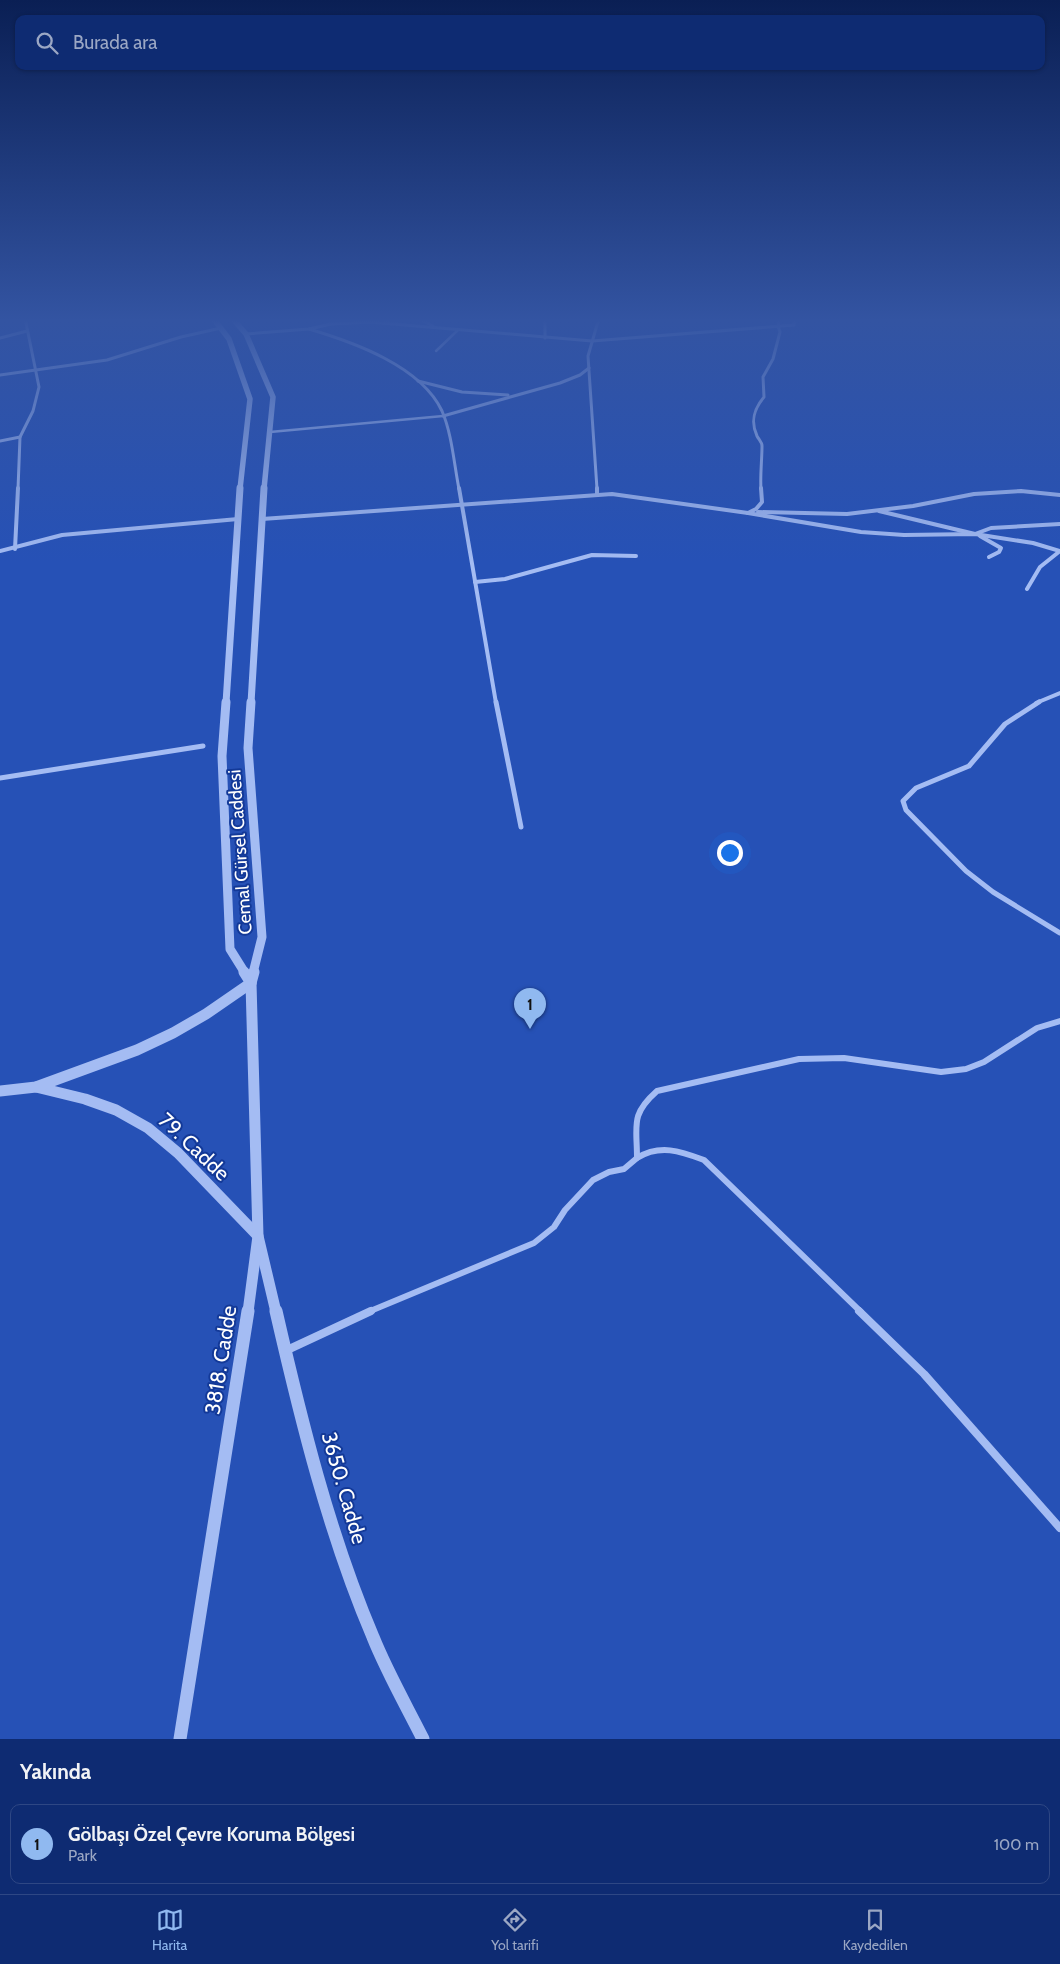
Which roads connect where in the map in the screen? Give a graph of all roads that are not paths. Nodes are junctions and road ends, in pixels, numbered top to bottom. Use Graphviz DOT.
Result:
graph roads {
  1 [pos="36,399"];
  2 [pos="250,399"];
  3 [pos="273,399"];
  4 [pos="433,399"];
  5 [pos="502,399"];
  6 [pos="591,399"];
  7 [pos="762,399"];
  8 [pos="443,416"];
  9 [pos="270,432"];
  10 [pos="20,437"];
  11 [pos="0,441"];
  12 [pos="597,494"];
  13 [pos="1060,495"];
  14 [pos="462,504"];
  15 [pos="865,512"];
  16 [pos="748,513"];
  17 [pos="238,519"];
  18 [pos="262,519"];
  19 [pos="1060,524"];
  20 [pos="974,534"];
  21 [pos="14,548"];
  22 [pos="0,551"];
  23 [pos="1060,551"];
  24 [pos="636,556"];
  25 [pos="989,557"];
  26 [pos="475,582"];
  27 [pos="1027,589"];
  28 [pos="1060,693"];
  29 [pos="203,746"];
  30 [pos="0,778"];
  31 [pos="521,827"];
  32 [pos="1060,933"];
  33 [pos="251,983"];
  34 [pos="1060,1021"];
  35 [pos="36,1087"];
  36 [pos="0,1091"];
  37 [pos="637,1158"];
  38 [pos="258,1236"];
  39 [pos="285,1351"];
  40 [pos="1060,1528"];
  41 [pos="180,1739"];
  42 [pos="424,1739"];
  1 -- 10 [label="street"];
  2 -- 17 [label="street, Cemal Gürsel Caddesi"];
  3 -- 9 [label="street, Cemal Gürsel Caddesi"];
  4 -- 8 [label="street"];
  5 -- 8 [label="street"];
  6 -- 12 [label="street"];
  7 -- 16 [label="street"];
  8 -- 9 [label="lane"];
  8 -- 14 [label="street"];
  9 -- 18 [label="street, Cemal Gürsel Caddesi"];
  10 -- 11 [label="street"];
  10 -- 21 [label="street"];
  12 -- 14 [label="street"];
  12 -- 16 [label="street"];
  13 -- 15 [label="street"];
  14 -- 18 [label="street"];
  14 -- 26 [label="street"];
  15 -- 16 [label="street"];
  15 -- 20 [label="street"];
  16 -- 20 [label="street"];
  17 -- 21 [label="street"];
  17 -- 33 [label="street, Cemal Gürsel Caddesi"];
  18 -- 33 [label="street, Cemal Gürsel Caddesi"];
  19 -- 20 [label="street"];
  20 -- 23 [label="street"];
  20 -- 25 [label="street"];
  21 -- 22 [label="street"];
  23 -- 27 [label="street"];
  24 -- 26 [label="street"];
  26 -- 31 [label="street"];
  28 -- 32 [label="street"];
  29 -- 30 [label="street"];
  33 -- 35 [label="street, 79. Cadde"];
  33 -- 38 [label="street, 3818. Cadde"];
  34 -- 37 [label="street"];
  35 -- 36 [label="street, 79. Cadde"];
  35 -- 38 [label="street, 79. Cadde"];
  37 -- 39 [label="street"];
  37 -- 40 [label="street"];
  38 -- 39 [label="street, 3650. Cadde"];
  38 -- 41 [label="street, 3818. Cadde"];
  39 -- 42 [label="street, 3650. Cadde"];
}
